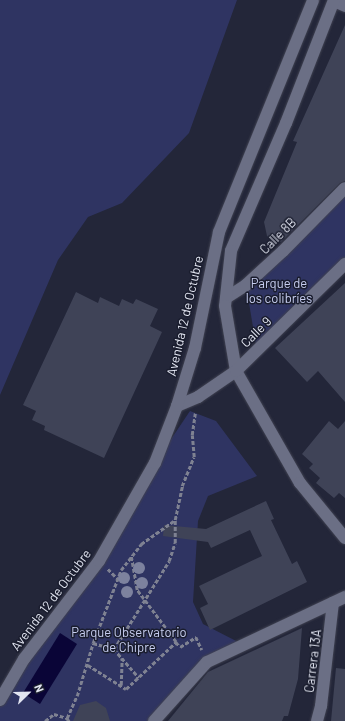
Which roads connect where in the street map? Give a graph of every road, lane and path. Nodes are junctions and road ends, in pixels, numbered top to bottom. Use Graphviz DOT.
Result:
graph roads {
  1 [pos="314,0"];
  2 [pos="338,2"];
  3 [pos="345,188"];
  4 [pos="345,264"];
  5 [pos="226,298"];
  6 [pos="236,371"];
  7 [pos="198,397"];
  8 [pos="177,406"];
  9 [pos="175,520"];
  10 [pos="345,538"];
  11 [pos="131,556"];
  12 [pos="345,598"];
  13 [pos="144,601"];
  14 [pos="333,603"];
  15 [pos="176,642"];
  16 [pos="94,643"];
  17 [pos="114,649"];
  18 [pos="122,658"];
  19 [pos="207,662"];
  20 [pos="88,665"];
  21 [pos="139,678"];
  22 [pos="121,685"];
  23 [pos="0,700"];
  24 [pos="68,719"];
  25 [pos="45,721"];
  26 [pos="154,721"];
  27 [pos="317,721"];
  1 -- 8 [label="main road, Avenida 12 de Octubre"];
  2 -- 5 [label="main road"];
  3 -- 5 [label="main road, Calle 8B"];
  4 -- 6 [label="main road, Calle 9"];
  5 -- 6 [label="main road"];
  6 -- 7 [label="main road, Calle 9"];
  6 -- 10 [label="main road"];
  7 -- 8 [label="main road, Calle 9"];
  7 -- 9 [label="path"];
  8 -- 23 [label="main road, Avenida 12 de Octubre"];
  9 -- 11 [label="path"];
  9 -- 13 [label="path"];
  11 -- 13 [label="path"];
  11 -- 16 [label="path"];
  12 -- 14 [label="main road"];
  13 -- 15 [label="path"];
  13 -- 17 [label="path"];
  14 -- 19 [label="main road"];
  14 -- 27 [label="main road, Carrera 13A"];
  15 -- 19 [label="path"];
  15 -- 21 [label="path"];
  16 -- 17 [label="path"];
  16 -- 20 [label="path"];
  17 -- 18 [label="path"];
  18 -- 21 [label="path"];
  18 -- 22 [label="path"];
  19 -- 26 [label="main road"];
  20 -- 22 [label="path"];
  20 -- 24 [label="path"];
  21 -- 22 [label="path"];
  24 -- 25 [label="path"];
}
